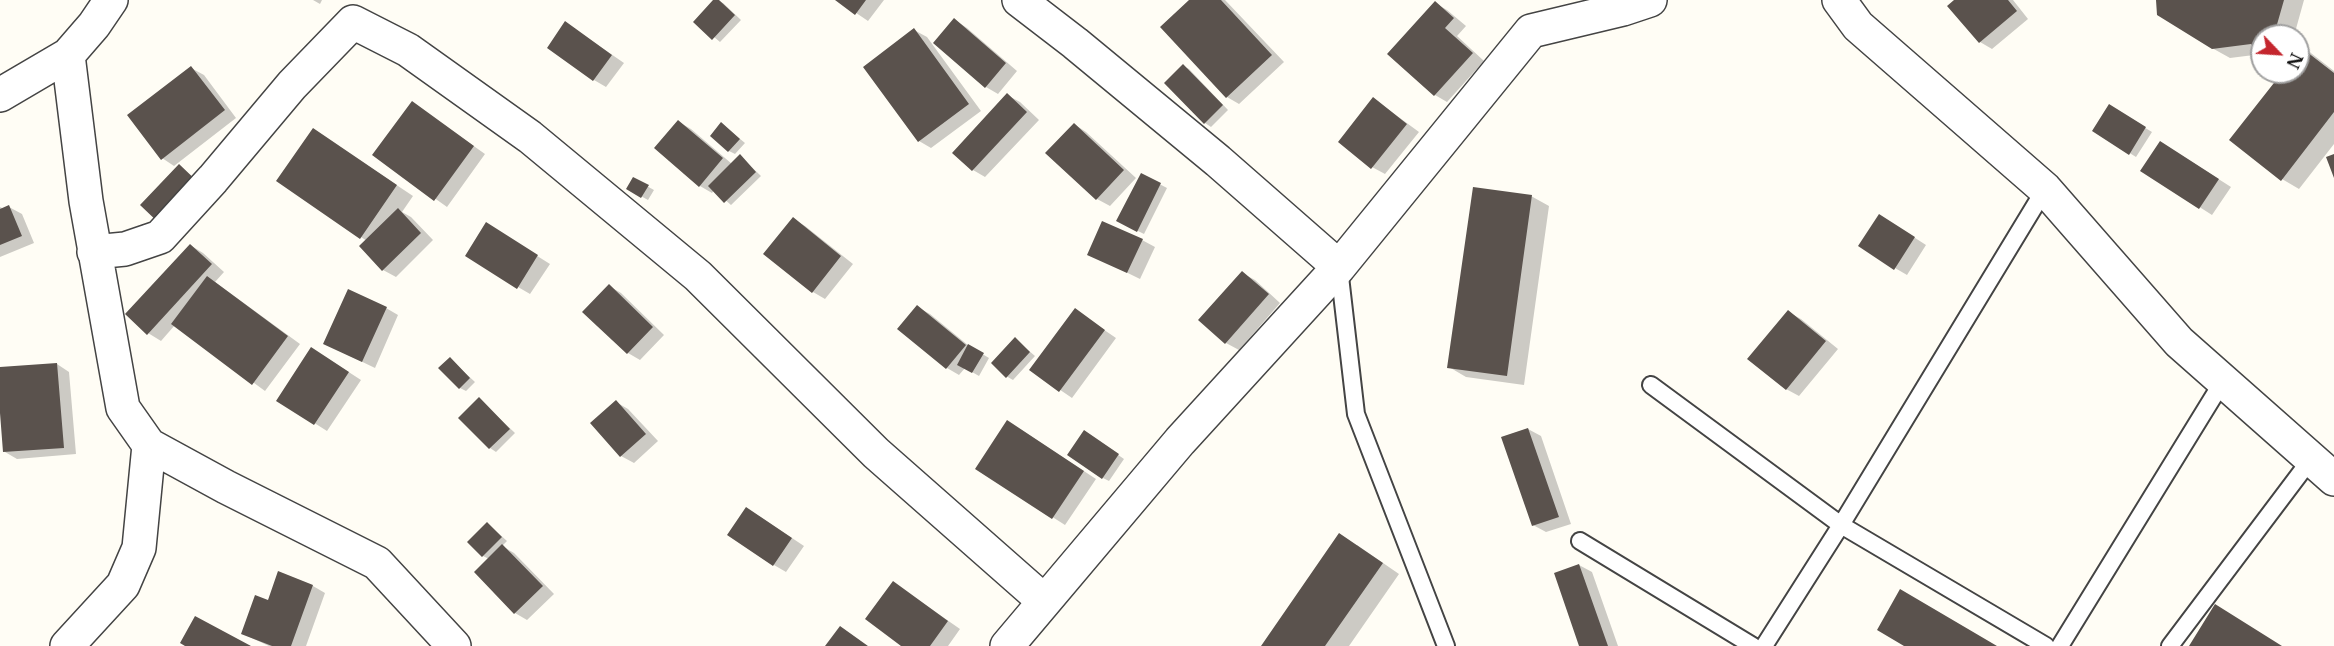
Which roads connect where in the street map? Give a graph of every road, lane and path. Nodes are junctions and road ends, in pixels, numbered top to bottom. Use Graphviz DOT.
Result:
graph roads {
  1 [pos="111,0"];
  2 [pos="1019,0"];
  3 [pos="1650,0"];
  4 [pos="1839,0"];
  5 [pos="68,55"];
  6 [pos="0,95"];
  7 [pos="2045,189"];
  8 [pos="94,252"];
  9 [pos="1339,267"];
  10 [pos="2223,381"];
  11 [pos="1651,385"];
  12 [pos="149,445"];
  13 [pos="2323,469"];
  14 [pos="1841,525"];
  15 [pos="1580,541"];
  16 [pos="1044,601"];
  17 [pos="67,646"];
  18 [pos="454,646"];
  19 [pos="1007,646"];
  20 [pos="1446,646"];
  21 [pos="1753,646"];
  22 [pos="1764,646"];
  23 [pos="2046,646"];
  24 [pos="2060,646"];
  25 [pos="2170,646"];
  1 -- 5 [label="street"];
  2 -- 9 [label="street"];
  3 -- 9 [label="street"];
  4 -- 7 [label="street"];
  5 -- 6 [label="street"];
  5 -- 8 [label="street"];
  7 -- 10 [label="street"];
  7 -- 14 [label="lane"];
  8 -- 12 [label="street"];
  8 -- 16 [label="street"];
  9 -- 16 [label="street"];
  9 -- 20 [label="lane"];
  10 -- 13 [label="street"];
  10 -- 24 [label="lane"];
  11 -- 14 [label="lane"];
  12 -- 17 [label="street"];
  12 -- 18 [label="street"];
  13 -- 25 [label="lane"];
  14 -- 22 [label="lane"];
  14 -- 23 [label="lane"];
  15 -- 21 [label="lane"];
  16 -- 19 [label="street"];
}
